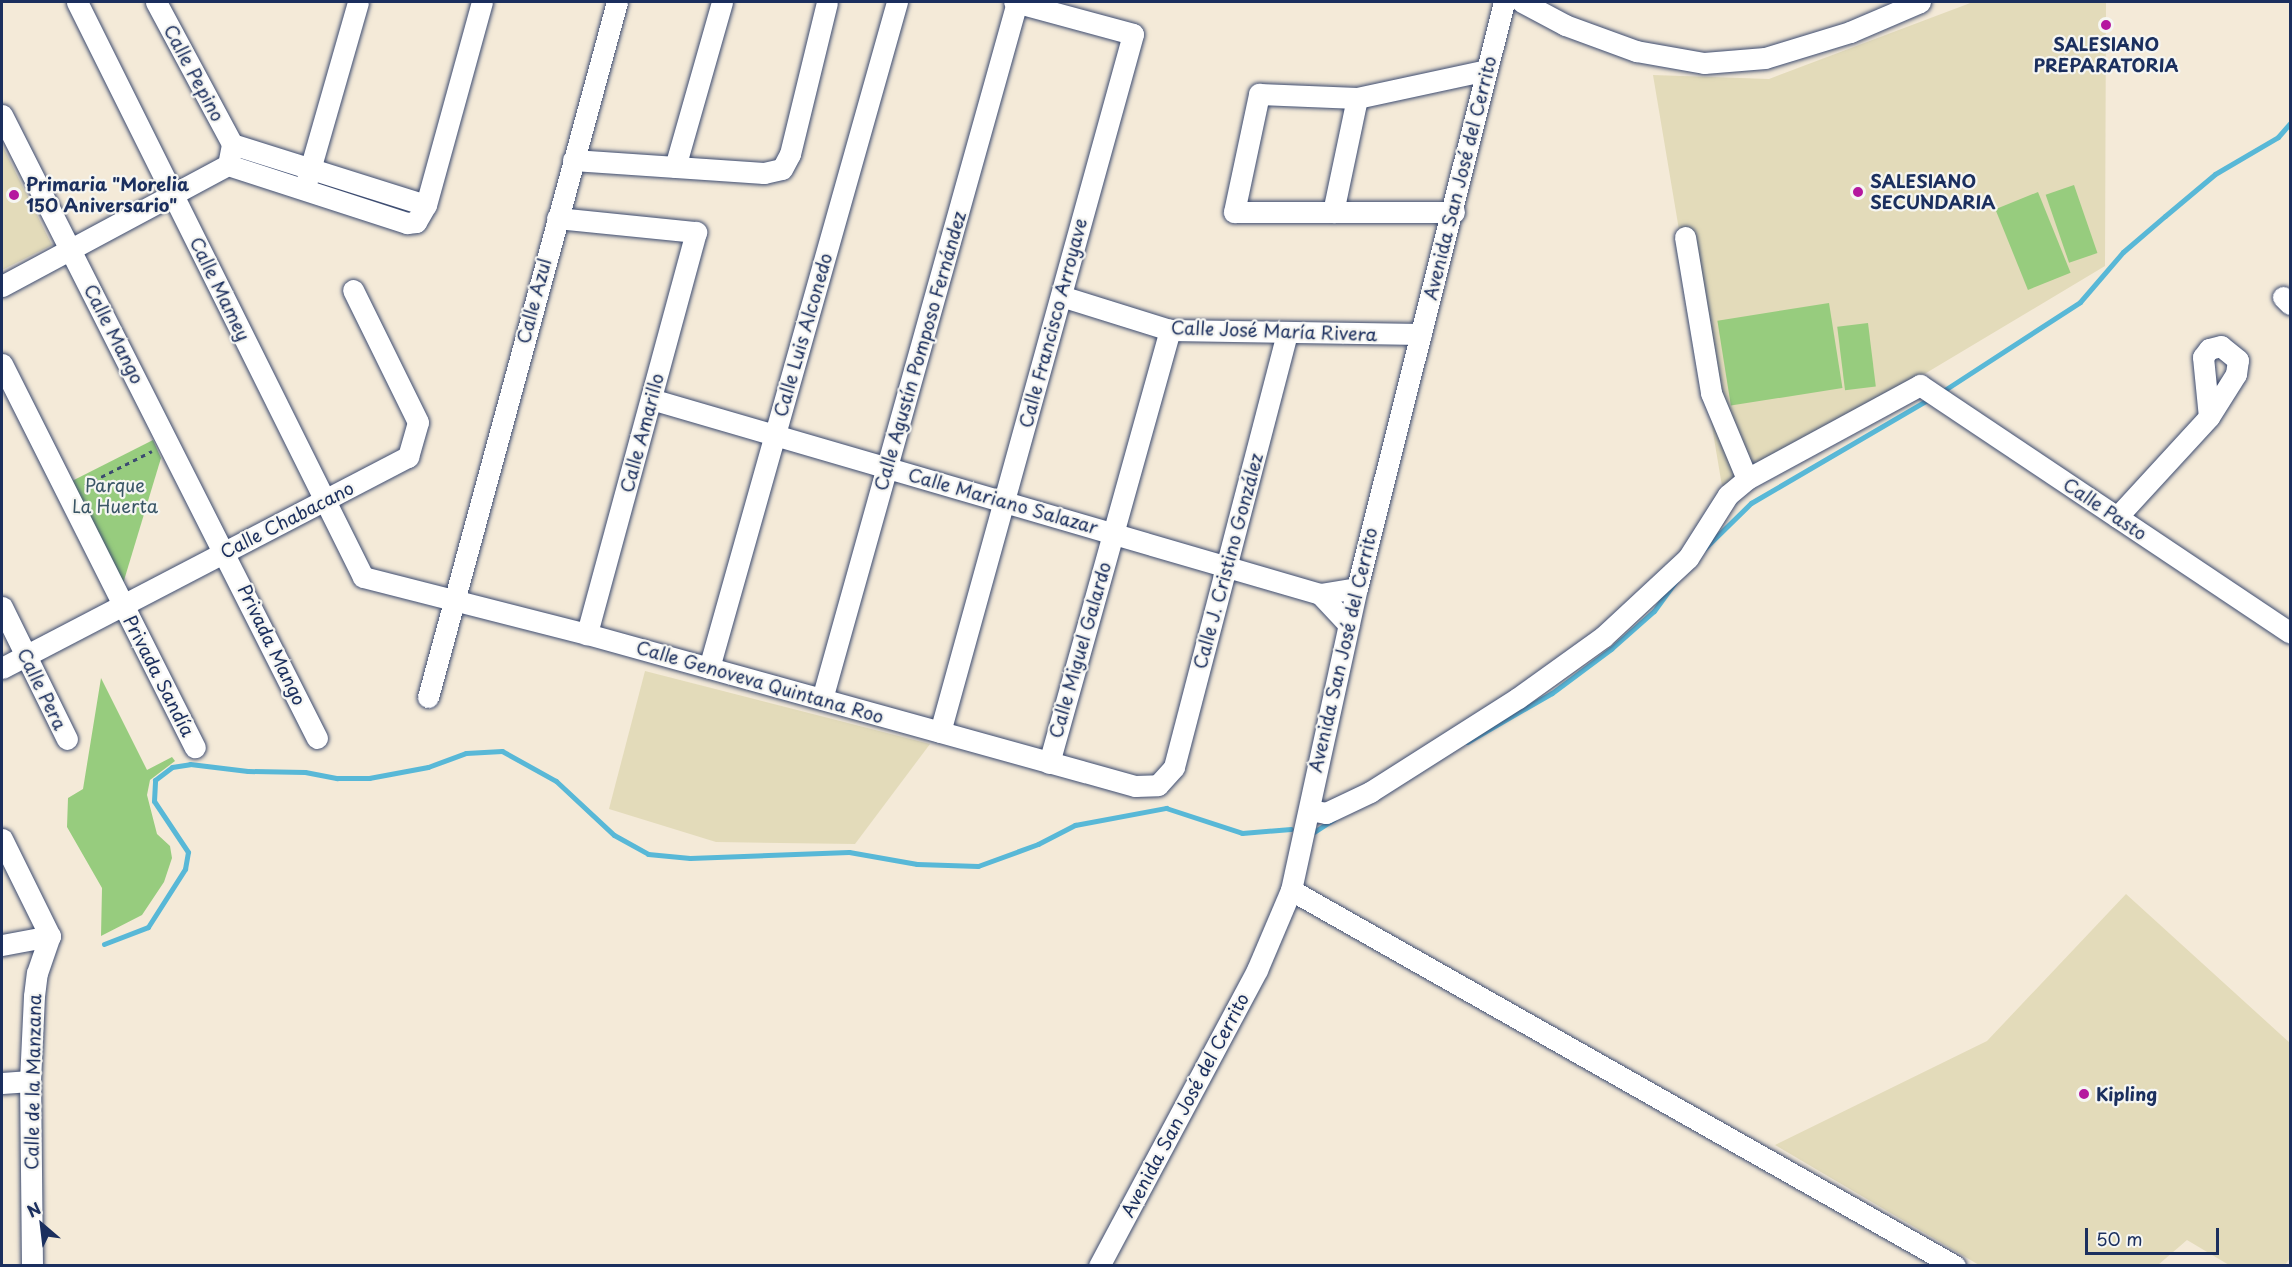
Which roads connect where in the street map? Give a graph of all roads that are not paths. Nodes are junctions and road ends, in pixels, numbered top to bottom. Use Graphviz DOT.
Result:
graph roads {
  1 [pos="77,2"];
  2 [pos="156,2"];
  3 [pos="357,2"];
  4 [pos="482,2"];
  5 [pos="616,2"];
  6 [pos="722,2"];
  7 [pos="827,2"];
  8 [pos="897,2"];
  9 [pos="1015,2"];
  10 [pos="1504,2"];
  11 [pos="1522,2"];
  12 [pos="1920,2"];
  13 [pos="1487,70"];
  14 [pos="1357,98"];
  15 [pos="2,115"];
  16 [pos="232,144"];
  17 [pos="573,160"];
  18 [pos="228,165"];
  19 [pos="675,167"];
  20 [pos="312,168"];
  21 [pos="304,189"];
  22 [pos="173,195"];
  23 [pos="426,205"];
  24 [pos="1333,212"];
  25 [pos="1454,212"];
  26 [pos="557,218"];
  27 [pos="1686,237"];
  28 [pos="71,250"];
  29 [pos="2,286"];
  30 [pos="353,290"];
  31 [pos="1061,296"];
  32 [pos="1170,330"];
  33 [pos="1287,332"];
  34 [pos="1421,334"];
  35 [pos="2,364"];
  36 [pos="651,399"];
  37 [pos="2209,417"];
  38 [pos="775,435"];
  39 [pos="887,468"];
  40 [pos="1747,479"];
  41 [pos="325,501"];
  42 [pos="1004,502"];
  43 [pos="2117,517"];
  44 [pos="1113,533"];
  45 [pos="226,552"];
  46 [pos="1227,567"];
  47 [pos="363,577"];
  48 [pos="1357,588"];
  49 [pos="1320,594"];
  50 [pos="452,600"];
  51 [pos="123,605"];
  52 [pos="2,607"];
  53 [pos="1349,625"];
  54 [pos="2290,633"];
  55 [pos="587,634"];
  56 [pos="26,656"];
  57 [pos="709,668"];
  58 [pos="2,669"];
  59 [pos="428,697"];
  60 [pos="822,699"];
  61 [pos="940,732"];
  62 [pos="317,738"];
  63 [pos="67,739"];
  64 [pos="195,747"];
  65 [pos="1049,762"];
  66 [pos="1158,785"];
  67 [pos="1309,810"];
  68 [pos="2,839"];
  69 [pos="1291,890"];
  70 [pos="50,936"];
  71 [pos="2,945"];
  72 [pos="30,1081"];
  73 [pos="2,1083"];
  74 [pos="32,1266"];
  75 [pos="1099,1266"];
  76 [pos="1956,1266"];
  1 -- 22 [label="street, Calle Mamey"];
  2 -- 16 [label="street, Calle Pepino"];
  3 -- 20 [label="street"];
  4 -- 23 [label="street"];
  5 -- 17 [label="street, Calle Azul"];
  6 -- 19 [label="street"];
  7 -- 19 [label="street"];
  8 -- 38 [label="street, Calle Luis Alconedo"];
  9 -- 31 [label="street, Calle Francisco Arroyave"];
  9 -- 39 [label="street, Calle Agustín Pomposo Fernández"];
  10 -- 13 [label="street, Avenida San José del Cerrito"];
  11 -- 12 [label="street"];
  13 -- 14 [label="street"];
  13 -- 25 [label="street, Avenida San José del Cerrito"];
  14 -- 24 [label="street"];
  14 -- 24 [label="street"];
  15 -- 28 [label="street, Calle Mango"];
  16 -- 18 [label="street"];
  16 -- 20 [label="street"];
  17 -- 19 [label="street"];
  17 -- 26 [label="street, Calle Azul"];
  18 -- 21 [label="street"];
  18 -- 22 [label="street"];
  20 -- 21 [label="street"];
  20 -- 23 [label="street"];
  21 -- 23 [label="street"];
  22 -- 28 [label="street"];
  22 -- 41 [label="street, Calle Mamey"];
  24 -- 25 [label="street"];
  25 -- 34 [label="street, Avenida San José del Cerrito"];
  26 -- 36 [label="street, Calle Amarillo"];
  26 -- 50 [label="street, Calle Azul"];
  27 -- 40 [label="street"];
  28 -- 29 [label="street"];
  28 -- 45 [label="street, Calle Mango"];
  30 -- 41 [label="street, Calle Chabacano"];
  31 -- 32 [label="street, Calle José María Rivera"];
  31 -- 42 [label="street, Calle Francisco Arroyave"];
  32 -- 33 [label="street, Calle José María Rivera"];
  32 -- 44 [label="street, Calle Miguel Galardo"];
  33 -- 34 [label="street, Calle José María Rivera"];
  33 -- 46 [label="street, Calle J. Cristino González"];
  34 -- 48 [label="street, Avenida San José del Cerrito"];
  35 -- 51 [label="street, Privada Sandía"];
  36 -- 38 [label="street, Calle Mariano Salazar"];
  36 -- 55 [label="street, Calle Amarillo"];
  37 -- 43 [label="street"];
  38 -- 39 [label="street, Calle Mariano Salazar"];
  38 -- 57 [label="street, Calle Luis Alconedo"];
  39 -- 42 [label="street, Calle Mariano Salazar"];
  39 -- 60 [label="street, Calle Agustín Pomposo Fernández"];
  40 -- 43 [label="street, Calle Pasto"];
  40 -- 67 [label="street"];
  41 -- 45 [label="street, Calle Chabacano"];
  41 -- 47 [label="street, Calle Mamey"];
  42 -- 44 [label="street, Calle Mariano Salazar"];
  42 -- 61 [label="street, Calle Francisco Arroyave"];
  43 -- 54 [label="street, Calle Pasto"];
  44 -- 46 [label="street, Calle Mariano Salazar"];
  44 -- 65 [label="street, Calle Miguel Galardo"];
  45 -- 51 [label="street, Calle Chabacano"];
  45 -- 62 [label="street, Privada Mango"];
  46 -- 49 [label="street, Calle Mariano Salazar"];
  46 -- 66 [label="street, Calle J. Cristino González"];
  47 -- 50 [label="street, Calle Genoveva Quintana Roo"];
  48 -- 49 [label="street, Calle Mariano Salazar"];
  48 -- 53 [label="street, Avenida San José del Cerrito"];
  49 -- 53 [label="street"];
  50 -- 55 [label="street, Calle Genoveva Quintana Roo"];
  50 -- 59 [label="street, Calle Azul"];
  51 -- 56 [label="street, Calle Chabacano"];
  51 -- 64 [label="street, Privada Sandía"];
  52 -- 56 [label="street, Calle Pera"];
  53 -- 67 [label="street, Avenida San José del Cerrito"];
  55 -- 57 [label="street, Calle Genoveva Quintana Roo"];
  56 -- 58 [label="street, Calle Chabacano"];
  56 -- 63 [label="street, Calle Pera"];
  57 -- 60 [label="street, Calle Genoveva Quintana Roo"];
  60 -- 61 [label="street, Calle Genoveva Quintana Roo"];
  61 -- 65 [label="street, Calle Genoveva Quintana Roo"];
  65 -- 66 [label="street, Calle Genoveva Quintana Roo"];
  67 -- 69 [label="street, Avenida San José del Cerrito"];
  68 -- 70 [label="street"];
  69 -- 75 [label="street, Avenida San José del Cerrito"];
  69 -- 76 [label="street"];
  70 -- 71 [label="street"];
  70 -- 72 [label="street, Calle de la Manzana"];
  72 -- 73 [label="street"];
  72 -- 74 [label="street, Calle de la Manzana"];
}
